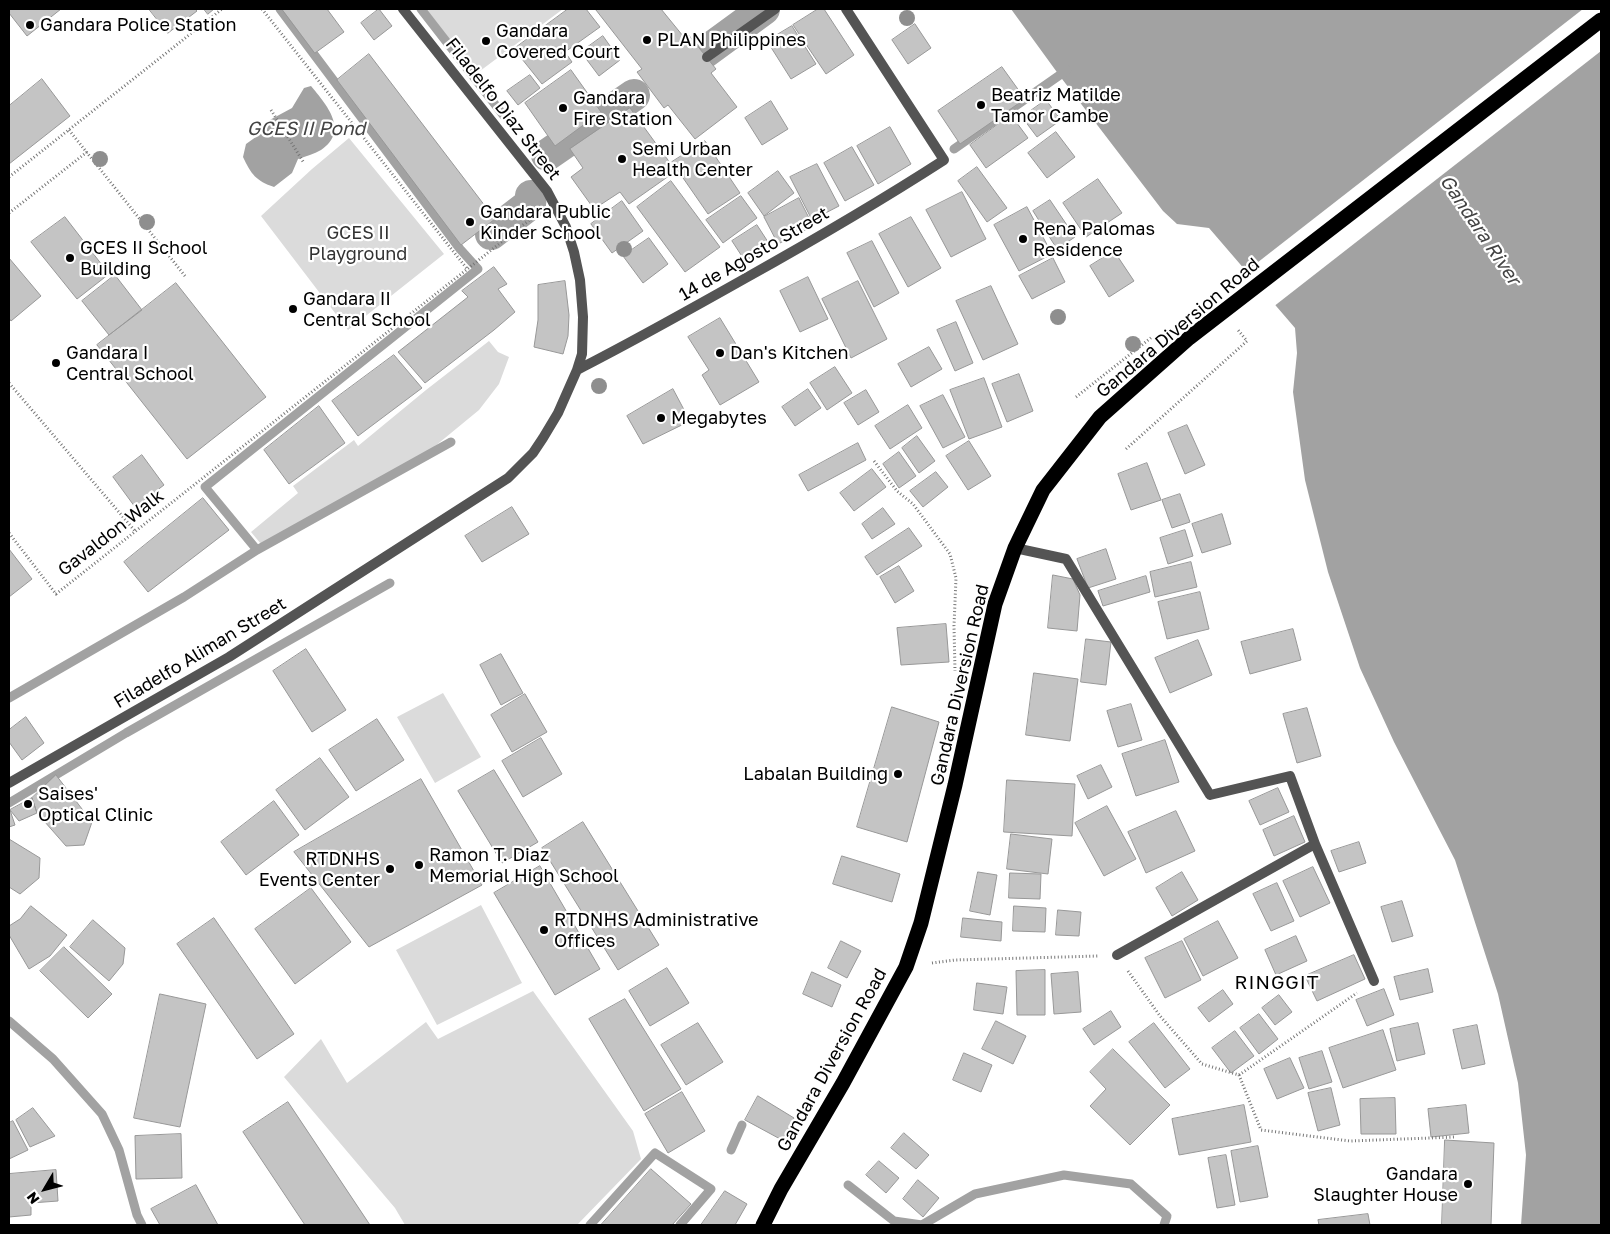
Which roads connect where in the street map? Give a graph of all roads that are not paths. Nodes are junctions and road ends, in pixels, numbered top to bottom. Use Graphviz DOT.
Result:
graph roads {
  1 [pos="403,9"];
  2 [pos="775,9"];
  3 [pos="846,9"];
  4 [pos="1601,20"];
  5 [pos="707,57"];
  6 [pos="577,370"];
  7 [pos="404,544"];
  8 [pos="1015,548"];
  9 [pos="9,783"];
  10 [pos="1315,844"];
  11 [pos="1117,955"];
  12 [pos="1374,981"];
  13 [pos="763,1225"];
  1 -- 6 [label="street, Filadelfo Diaz Street"];
  2 -- 5 [label="street"];
  3 -- 6 [label="street, 14 de Agosto Street"];
  4 -- 8 [label="highway, Gandara Diversion Road"];
  6 -- 7 [label="street, Filadelfo Diaz Street"];
  7 -- 9 [label="street, Filadelfo Aliman Street"];
  8 -- 10 [label="street"];
  8 -- 13 [label="highway, Gandara Diversion Road"];
  10 -- 11 [label="street"];
  10 -- 12 [label="street"];
}
